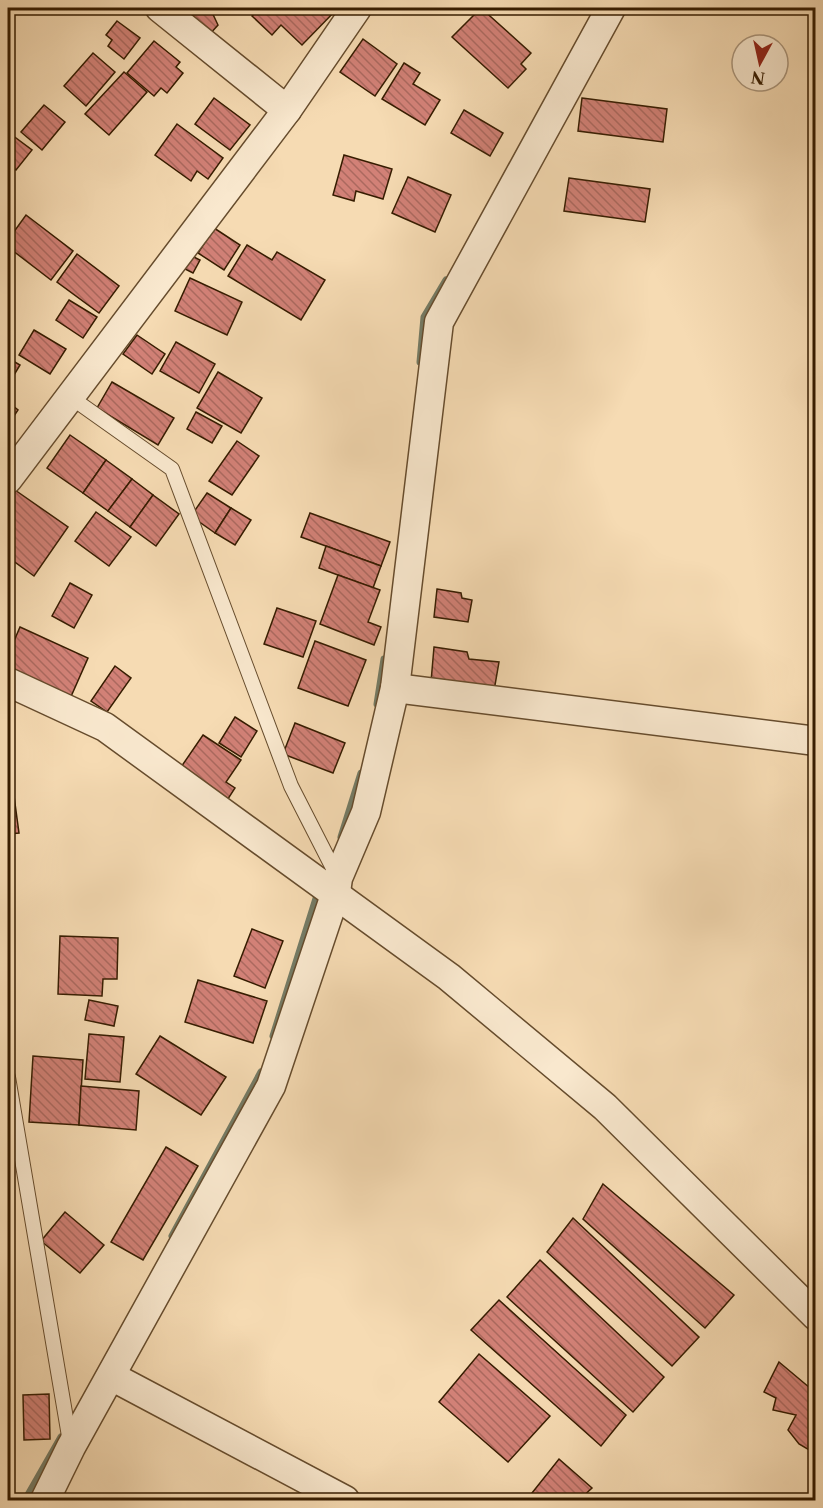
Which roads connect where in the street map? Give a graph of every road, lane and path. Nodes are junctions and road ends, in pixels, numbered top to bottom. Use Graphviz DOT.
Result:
graph roads {
  1 [pos="160,8"];
  2 [pos="357,8"];
  3 [pos="611,8"];
  4 [pos="287,110"];
  5 [pos="69,396"];
  6 [pos="8,479"];
  7 [pos="8,682"];
  8 [pos="395,688"];
  9 [pos="816,741"];
  10 [pos="337,885"];
  11 [pos="8,1077"];
  12 [pos="816,1316"];
  13 [pos="111,1376"];
  14 [pos="71,1447"];
  15 [pos="45,1500"];
  16 [pos="345,1500"];
  1 -- 4 [label="street"];
  2 -- 4 [label="street"];
  3 -- 8 [label="street"];
  4 -- 5 [label="street"];
  5 -- 6 [label="street"];
  5 -- 10 [label="lane"];
  7 -- 10 [label="street"];
  8 -- 9 [label="street"];
  8 -- 10 [label="street"];
  10 -- 12 [label="street"];
  10 -- 13 [label="street"];
  11 -- 14 [label="lane"];
  13 -- 14 [label="street"];
  13 -- 16 [label="street"];
  14 -- 15 [label="street"];
}
